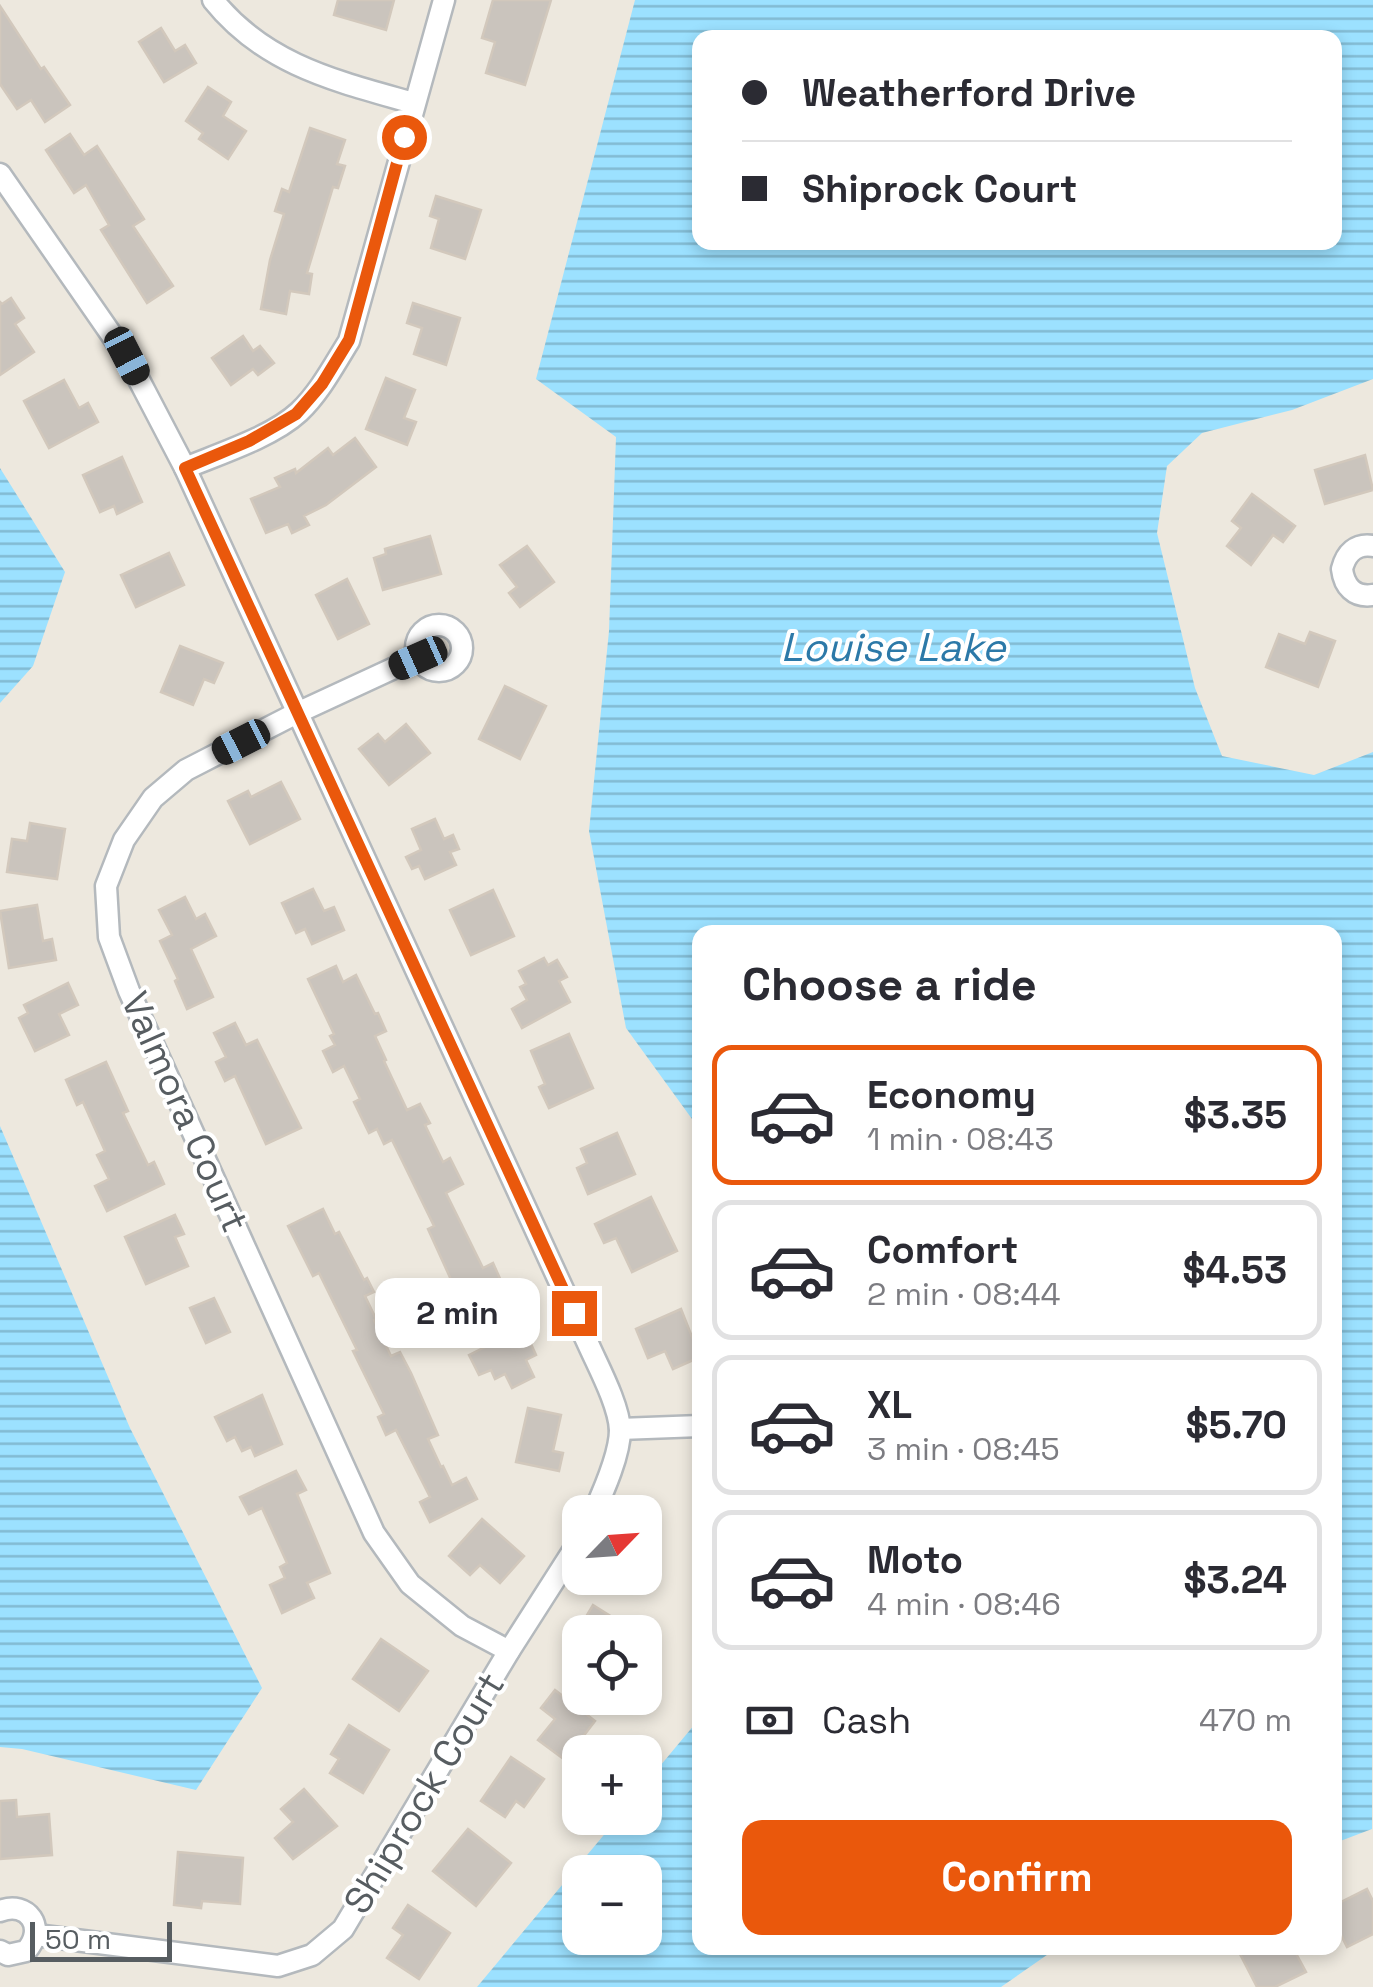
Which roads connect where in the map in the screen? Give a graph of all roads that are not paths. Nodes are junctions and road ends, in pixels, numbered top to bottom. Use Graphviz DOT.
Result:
graph roads {
  1 [pos="213,0"];
  2 [pos="444,0"];
  3 [pos="412,103"];
  4 [pos="0,174"];
  5 [pos="185,468"];
  6 [pos="1373,546"];
  7 [pos="1373,595"];
  8 [pos="418,658"];
  9 [pos="297,713"];
  10 [pos="692,1426"];
  11 [pos="620,1429"];
  12 [pos="602,1495"];
  13 [pos="562,1568"];
  14 [pos="508,1651"];
  15 [pos="0,1911"];
  16 [pos="36,1935"];
  17 [pos="0,1952"];
  1 -- 3 [label="street"];
  2 -- 3 [label="street"];
  3 -- 5 [label="street"];
  4 -- 5 [label="street"];
  5 -- 9 [label="street"];
  6 -- 7 [label="street"];
  8 -- 9 [label="street, Valmora Court"];
  9 -- 11 [label="street"];
  9 -- 14 [label="street, Valmora Court"];
  10 -- 11 [label="street"];
  11 -- 12 [label="street"];
  13 -- 14 [label="street, Shiprock Court"];
  14 -- 16 [label="street, Shiprock Court"];
  15 -- 16 [label="street, Shiprock Court"];
  16 -- 17 [label="street"];
}
